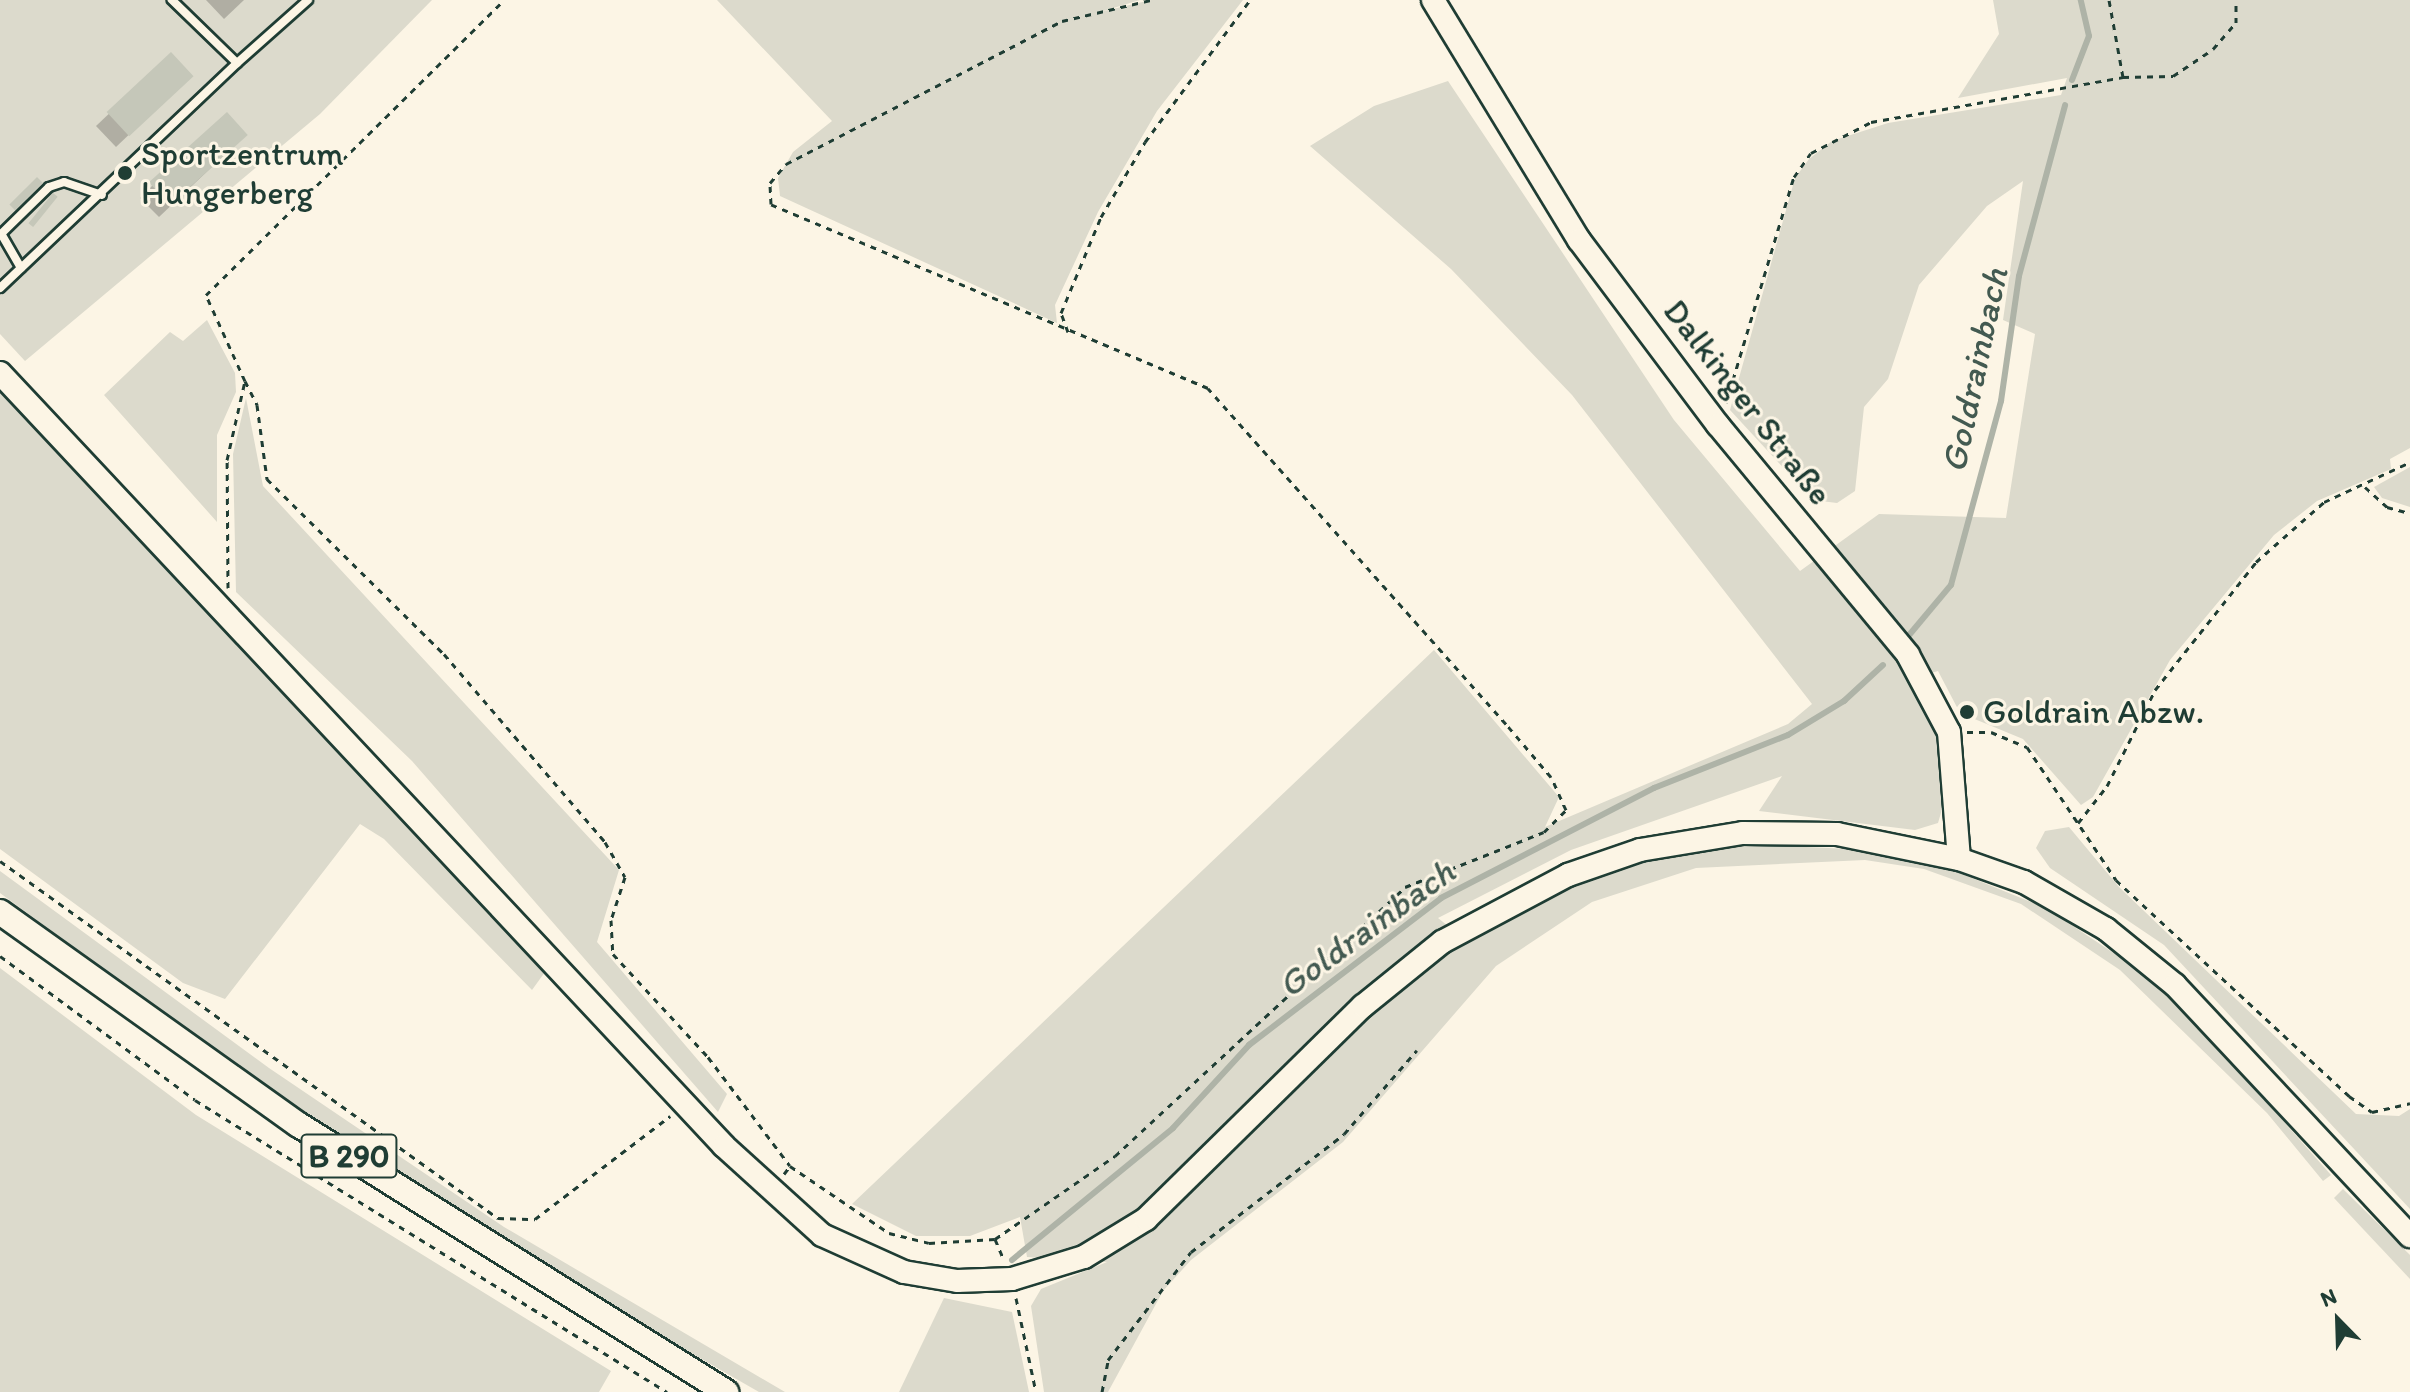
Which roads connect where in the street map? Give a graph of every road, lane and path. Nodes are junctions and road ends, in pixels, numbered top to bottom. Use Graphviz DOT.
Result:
graph roads {
  1 [pos="172,0"];
  2 [pos="308,0"];
  3 [pos="504,0"];
  4 [pos="1151,0"];
  5 [pos="1250,0"];
  6 [pos="1433,0"];
  7 [pos="2109,0"];
  8 [pos="2236,0"];
  9 [pos="237,63"];
  10 [pos="2123,77"];
  11 [pos="102,195"];
  12 [pos="21,268"];
  13 [pos="0,288"];
  14 [pos="1068,334"];
  15 [pos="0,373"];
  16 [pos="245,381"];
  17 [pos="1718,425"];
  18 [pos="2410,462"];
  19 [pos="2365,487"];
  20 [pos="2410,513"];
  21 [pos="216,604"];
  22 [pos="1949,732"];
  23 [pos="2078,823"];
  24 [pos="1959,859"];
  25 [pos="0,861"];
  26 [pos="0,912"];
  27 [pos="0,956"];
  28 [pos="1417,1050"];
  29 [pos="684,1103"];
  30 [pos="2410,1103"];
  31 [pos="790,1166"];
  32 [pos="770,1191"];
  33 [pos="2410,1236"];
  34 [pos="995,1239"];
  35 [pos="1012,1279"];
  36 [pos="667,1392"];
  37 [pos="726,1392"];
  38 [pos="1036,1392"];
  39 [pos="1102,1392"];
  1 -- 9 [label="lane"];
  2 -- 9 [label="lane"];
  3 -- 16 [label="path"];
  4 -- 14 [label="path"];
  5 -- 14 [label="path"];
  6 -- 17 [label="street, Dalkinger Straße"];
  7 -- 10 [label="path"];
  8 -- 10 [label="path"];
  9 -- 11 [label="lane"];
  10 -- 17 [label="path"];
  11 -- 12 [label="lane"];
  11 -- 12 [label="lane"];
  12 -- 13 [label="lane"];
  14 -- 34 [label="path"];
  15 -- 21 [label="street"];
  16 -- 21 [label="path"];
  16 -- 31 [label="path"];
  17 -- 22 [label="street, Dalkinger Straße"];
  18 -- 19 [label="path"];
  19 -- 20 [label="path"];
  19 -- 23 [label="path"];
  21 -- 29 [label="street"];
  22 -- 23 [label="path"];
  22 -- 24 [label="street, Dalkinger Straße"];
  23 -- 30 [label="path"];
  24 -- 33 [label="street"];
  24 -- 35 [label="street"];
  25 -- 29 [label="path"];
  26 -- 37 [label="main road, B 290"];
  27 -- 36 [label="path"];
  28 -- 39 [label="path"];
  29 -- 32 [label="street"];
  31 -- 32 [label="path"];
  31 -- 34 [label="path"];
  32 -- 35 [label="street"];
  34 -- 35 [label="path"];
  35 -- 38 [label="path"];
}
